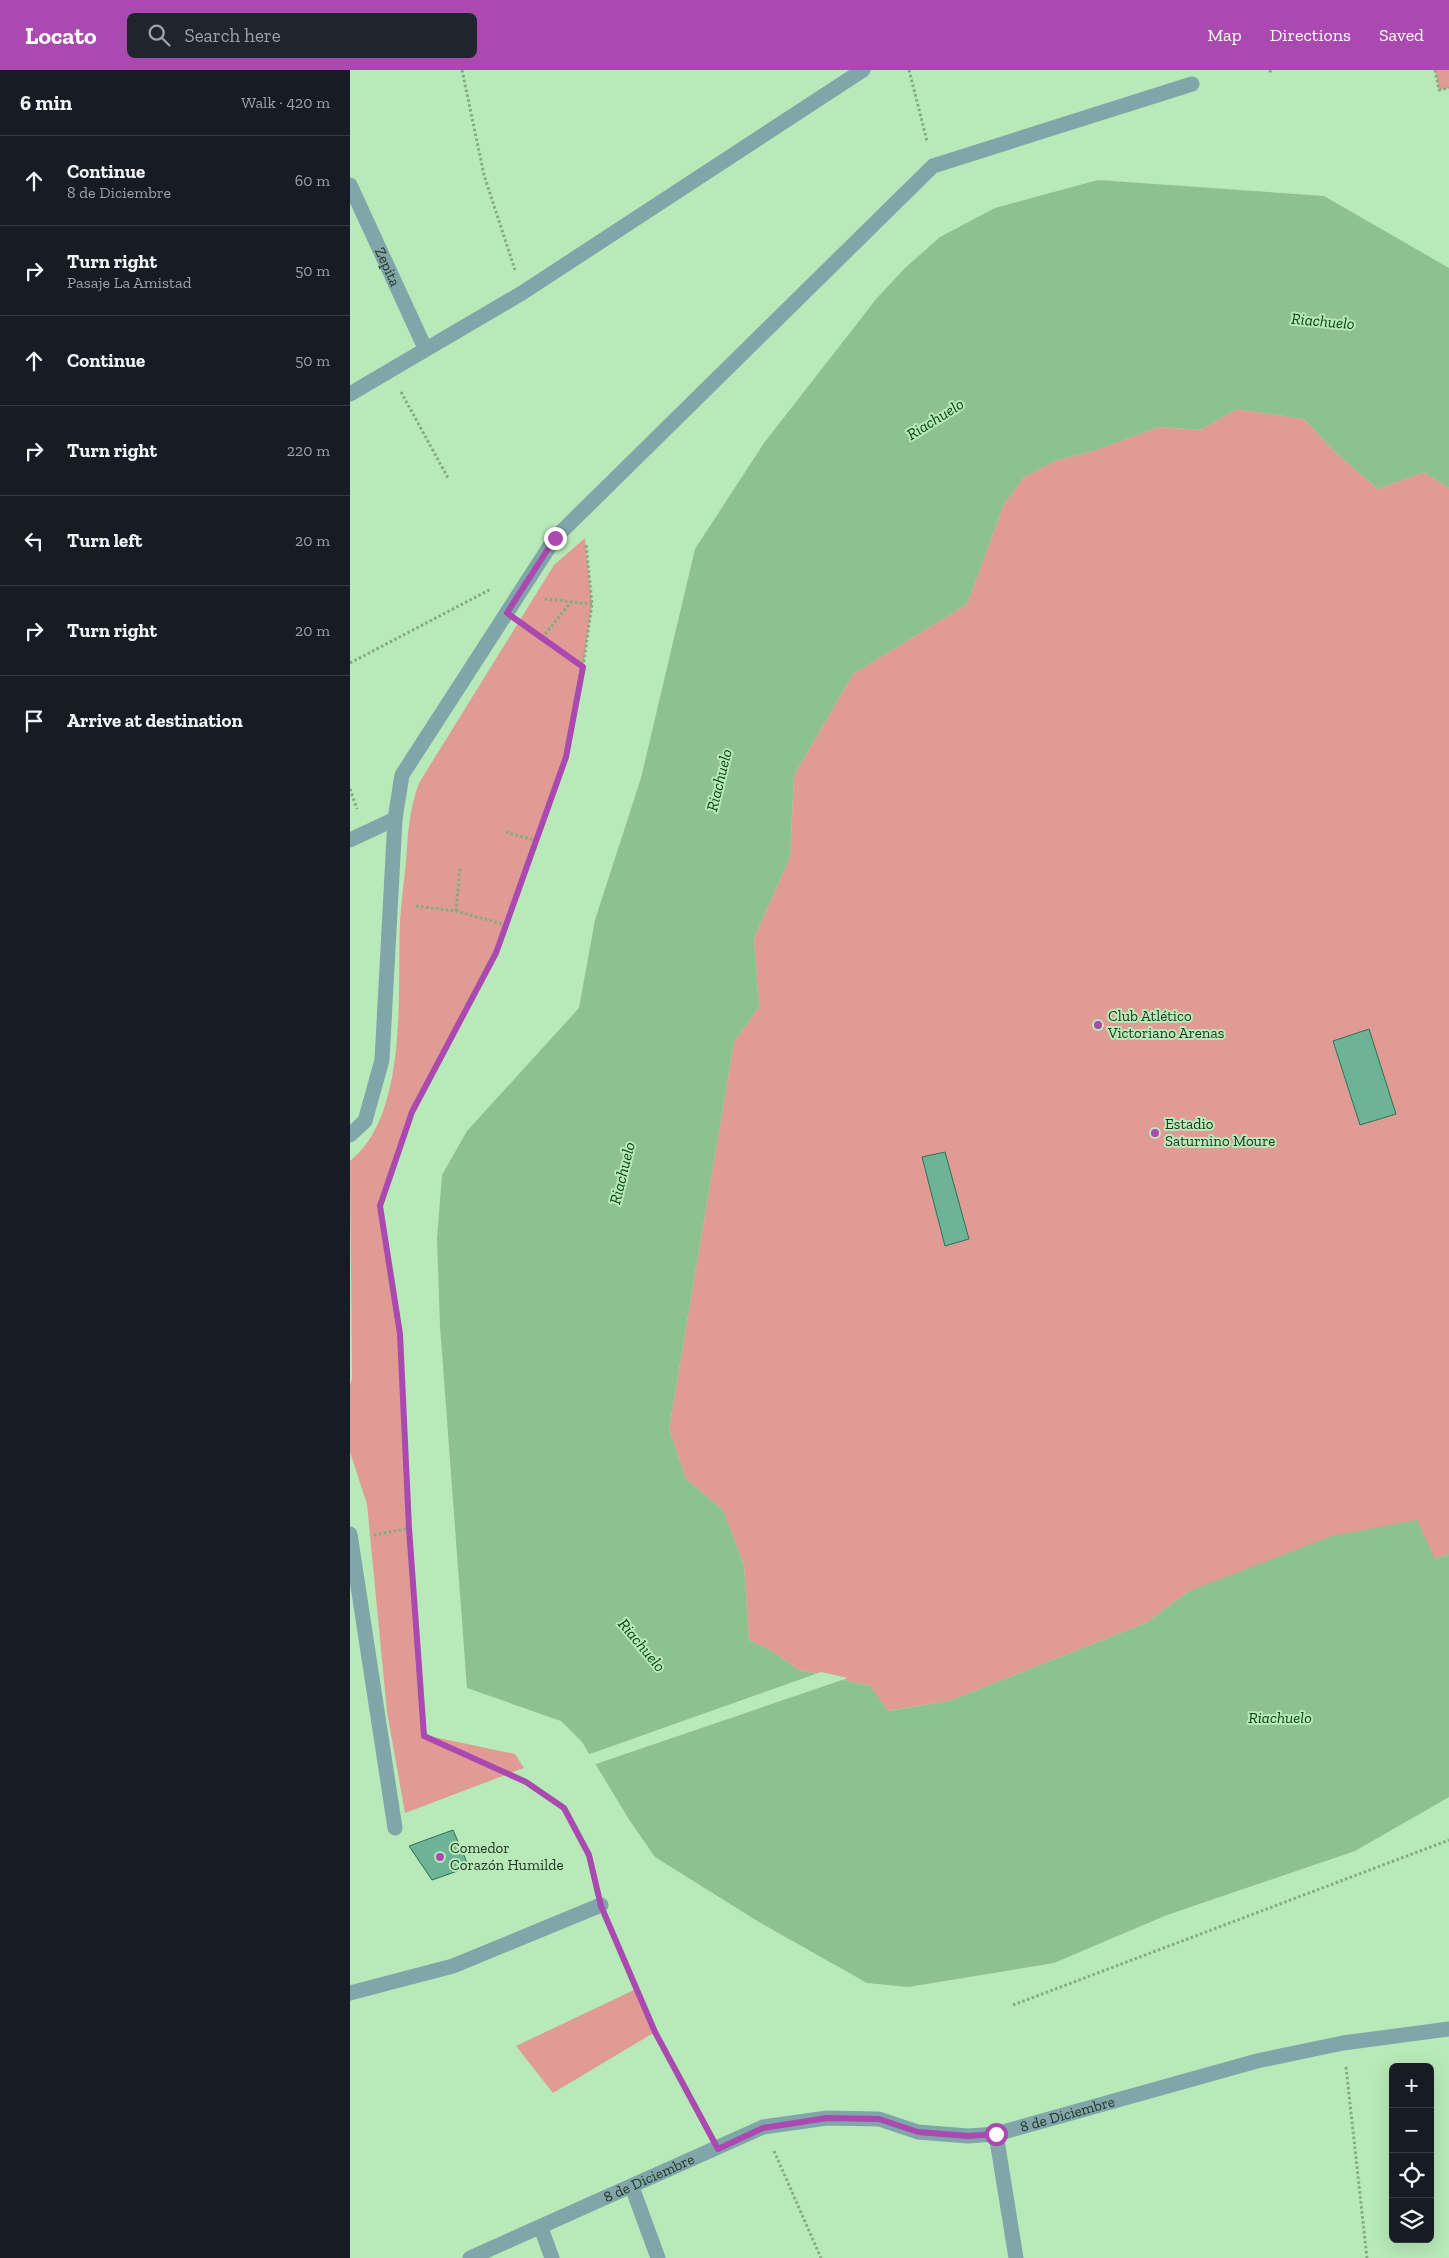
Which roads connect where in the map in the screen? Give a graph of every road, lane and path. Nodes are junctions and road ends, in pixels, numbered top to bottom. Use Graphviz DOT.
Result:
graph roads {
  1 [pos="462,70"];
  2 [pos="863,70"];
  3 [pos="909,70"];
  4 [pos="1270,70"];
  5 [pos="1435,70"];
  6 [pos="1272,75"];
  7 [pos="1192,84"];
  8 [pos="1449,88"];
  9 [pos="934,166"];
  10 [pos="350,185"];
  11 [pos="522,292"];
  12 [pos="425,348"];
  13 [pos="388,370"];
  14 [pos="350,394"];
  15 [pos="448,478"];
  16 [pos="583,511"];
  17 [pos="491,589"];
  18 [pos="518,596"];
  19 [pos="571,602"];
  20 [pos="592,604"];
  21 [pos="507,613"];
  22 [pos="542,638"];
  23 [pos="350,663"];
  24 [pos="583,667"];
  25 [pos="395,819"];
  26 [pos="506,832"];
  27 [pos="350,840"];
  28 [pos="537,841"];
  29 [pos="460,867"];
  30 [pos="390,903"];
  31 [pos="456,911"];
  32 [pos="506,925"];
  33 [pos="350,1135"];
  34 [pos="409,1528"];
  35 [pos="351,1537"];
  36 [pos="395,1828"];
  37 [pos="1449,1840"];
  38 [pos="601,1906"];
  39 [pos="350,1993"];
  40 [pos="1013,2005"];
  41 [pos="1449,2029"];
  42 [pos="1343,2043"];
  43 [pos="763,2128"];
  44 [pos="996,2134"];
  45 [pos="718,2149"];
  46 [pos="632,2187"];
  47 [pos="541,2228"];
  48 [pos="470,2258"];
  49 [pos="552,2258"];
  50 [pos="658,2258"];
  51 [pos="821,2258"];
  52 [pos="1016,2258"];
  53 [pos="1367,2258"];
  1 -- 11 [label="path"];
  2 -- 11 [label="street"];
  3 -- 9 [label="path"];
  4 -- 6 [label="path"];
  5 -- 8 [label="path"];
  7 -- 9 [label="street"];
  9 -- 16 [label="street"];
  10 -- 12 [label="street, Zepita"];
  11 -- 12 [label="street"];
  12 -- 13 [label="street"];
  13 -- 14 [label="street"];
  13 -- 15 [label="path"];
  16 -- 18 [label="street"];
  16 -- 20 [label="path"];
  17 -- 23 [label="path"];
  18 -- 19 [label="path"];
  18 -- 21 [label="street"];
  19 -- 20 [label="path"];
  19 -- 22 [label="path"];
  20 -- 24 [label="path"];
  21 -- 22 [label="path"];
  21 -- 25 [label="street"];
  22 -- 24 [label="path"];
  24 -- 28 [label="path"];
  25 -- 27 [label="street"];
  25 -- 30 [label="street"];
  26 -- 28 [label="path"];
  28 -- 32 [label="path"];
  29 -- 31 [label="path"];
  30 -- 31 [label="path"];
  30 -- 33 [label="street"];
  31 -- 32 [label="path"];
  32 -- 34 [label="path"];
  34 -- 35 [label="path"];
  34 -- 38 [label="path"];
  35 -- 36 [label="street"];
  37 -- 40 [label="path"];
  38 -- 39 [label="street"];
  38 -- 45 [label="path"];
  41 -- 42 [label="street, 8 de Diciembre"];
  42 -- 44 [label="street, 8 de Diciembre"];
  42 -- 53 [label="path"];
  43 -- 44 [label="street, 8 de Diciembre"];
  43 -- 45 [label="street, 8 de Diciembre"];
  43 -- 51 [label="path"];
  44 -- 52 [label="street"];
  45 -- 46 [label="street, 8 de Diciembre"];
  46 -- 47 [label="street, 8 de Diciembre"];
  46 -- 50 [label="street"];
  47 -- 48 [label="street, 8 de Diciembre"];
  47 -- 49 [label="street"];
}
